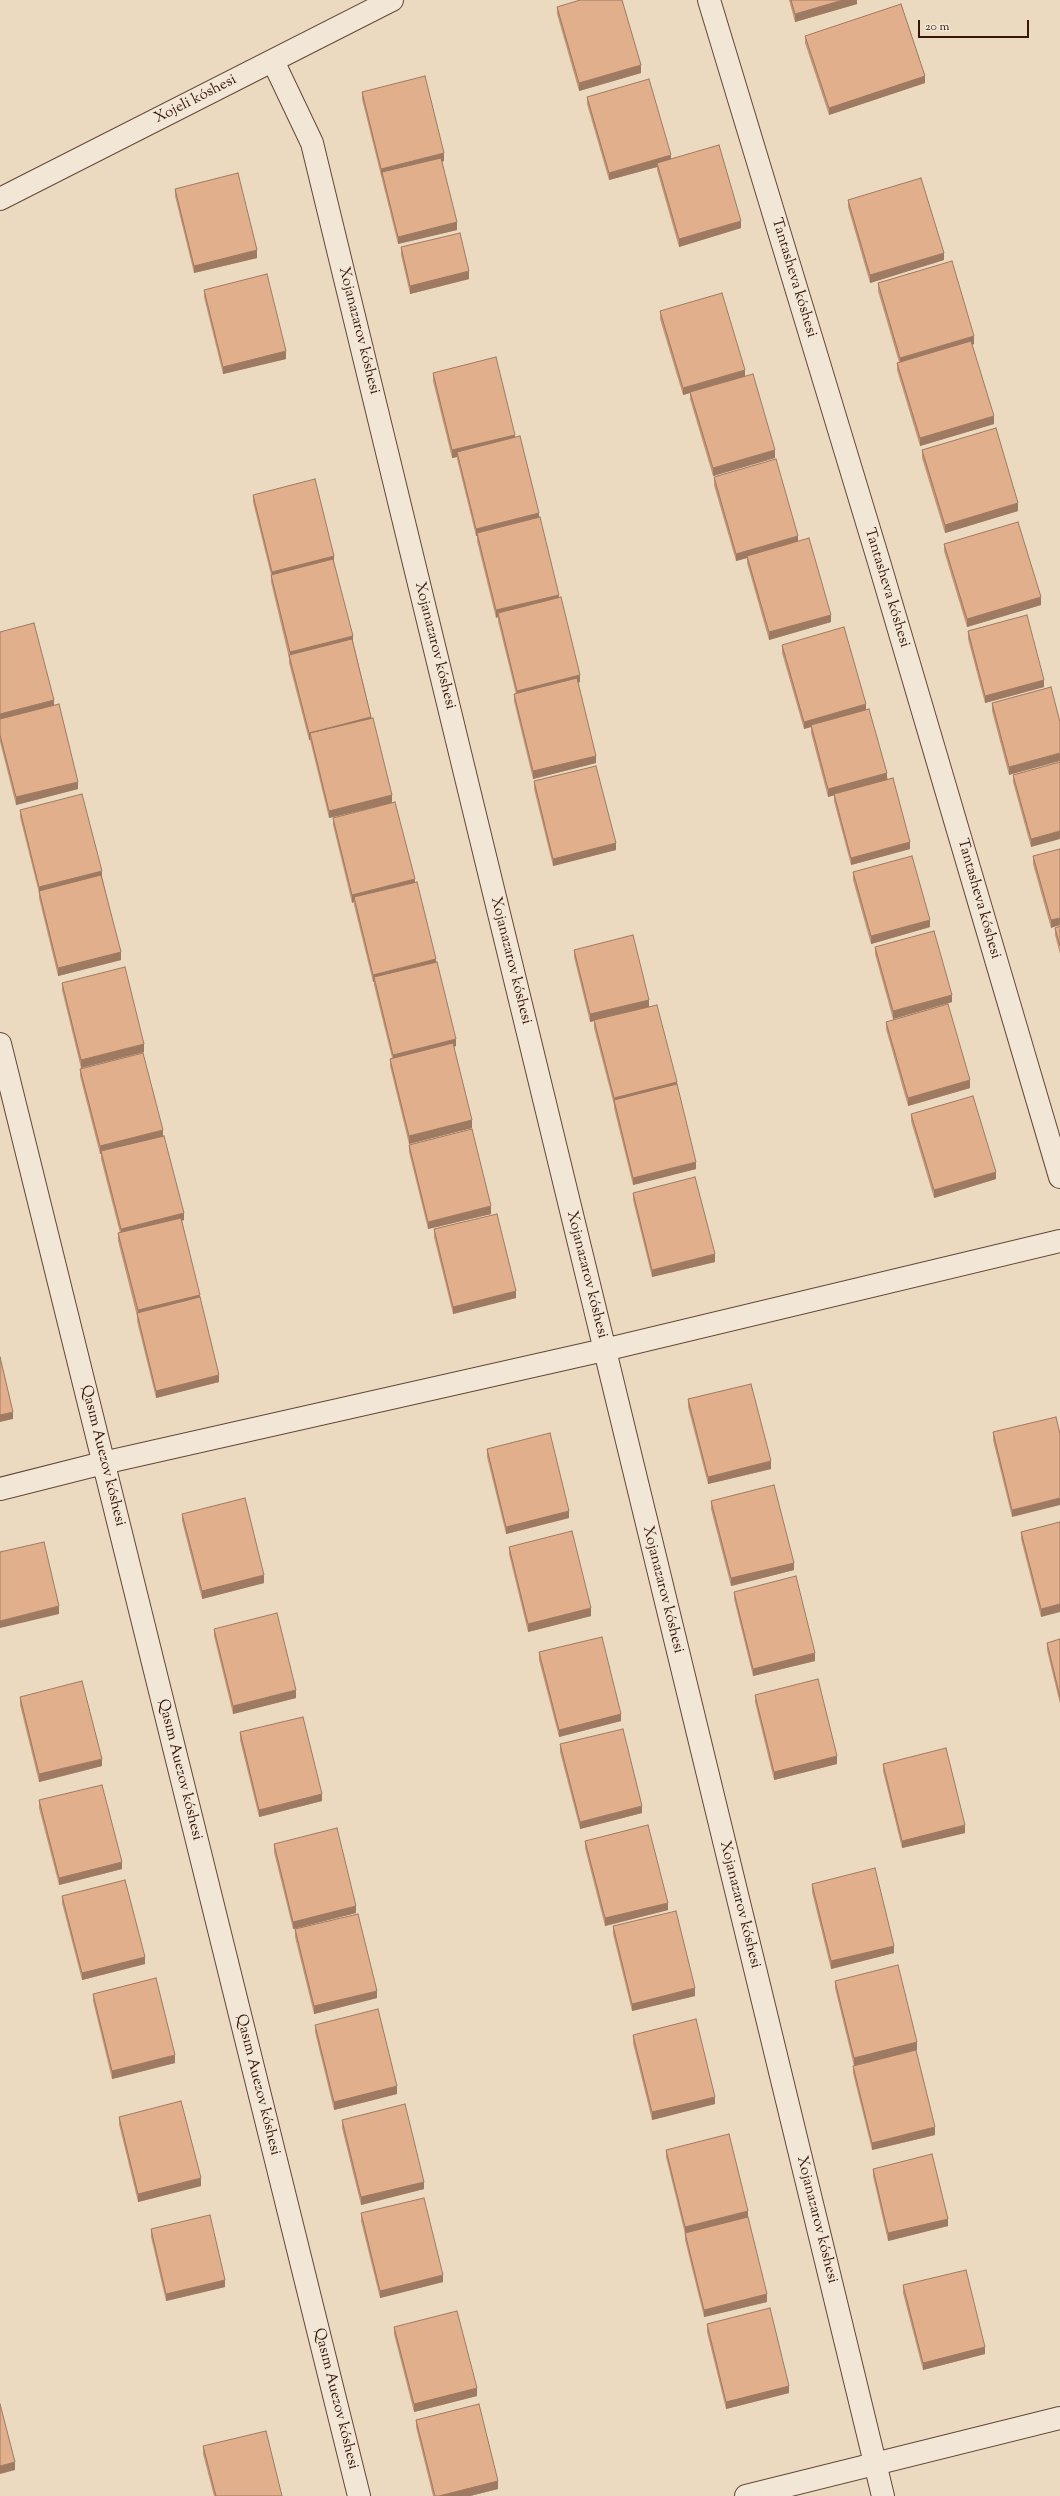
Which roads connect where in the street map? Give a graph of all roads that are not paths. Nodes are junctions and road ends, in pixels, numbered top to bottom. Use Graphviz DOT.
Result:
graph roads {
  1 [pos="392,0"];
  2 [pos="709,0"];
  3 [pos="273,61"];
  4 [pos="0,199"];
  5 [pos="0,1044"];
  6 [pos="1060,1177"];
  7 [pos="1060,1241"];
  8 [pos="604,1350"];
  9 [pos="103,1463"];
  10 [pos="0,1489"];
  11 [pos="1060,2418"];
  12 [pos="875,2465"];
  13 [pos="359,2496"];
  14 [pos="746,2496"];
  15 [pos="883,2496"];
  1 -- 3 [label="street, Xojeli kóshesi"];
  2 -- 6 [label="street, Tantasheva kóshesi"];
  3 -- 4 [label="street, Xojeli kóshesi"];
  3 -- 8 [label="street, Xojanazarov kóshesi"];
  5 -- 9 [label="street, Qasım Auezov kóshesi"];
  7 -- 8 [label="street"];
  8 -- 9 [label="street"];
  8 -- 12 [label="street, Xojanazarov kóshesi"];
  9 -- 10 [label="street"];
  9 -- 13 [label="street, Qasım Auezov kóshesi"];
  11 -- 12 [label="street"];
  12 -- 14 [label="street"];
  12 -- 15 [label="street, Xojanazarov kóshesi"];
}
